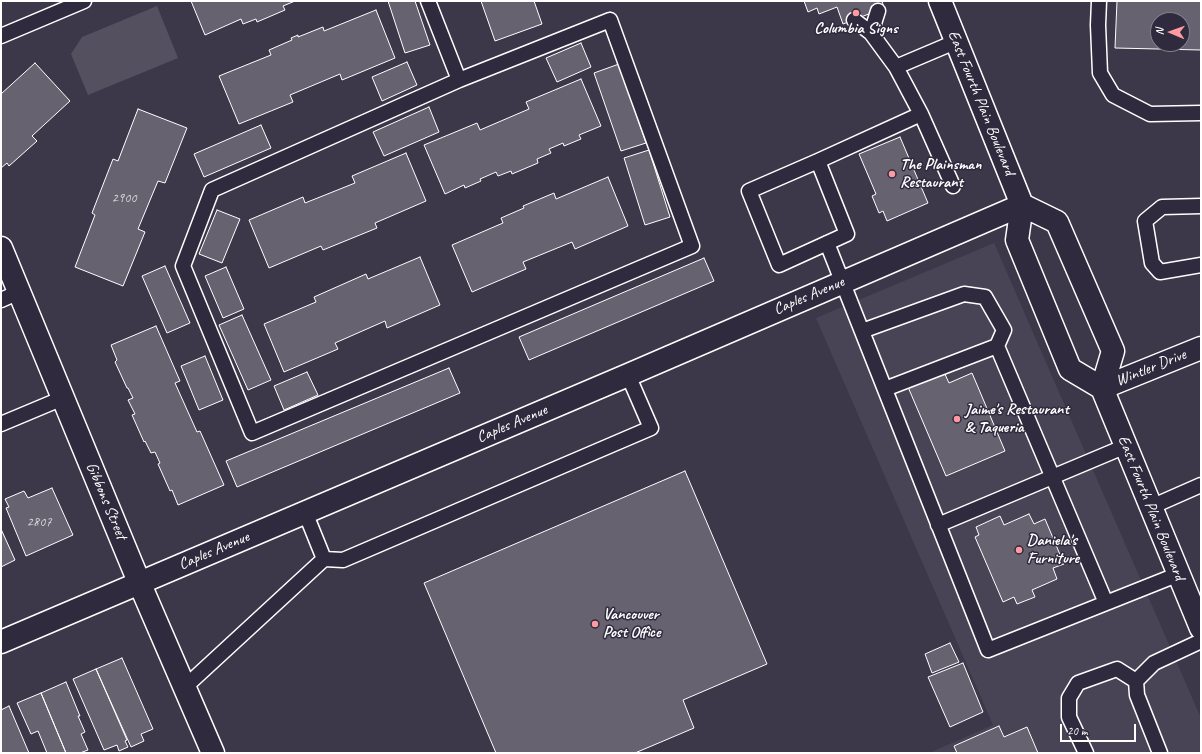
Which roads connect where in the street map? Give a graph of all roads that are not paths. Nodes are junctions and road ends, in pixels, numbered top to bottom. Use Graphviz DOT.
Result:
graph roads {
  1 [pos="84,1"];
  2 [pos="428,1"];
  3 [pos="940,1"];
  4 [pos="1098,1"];
  5 [pos="878,11"];
  6 [pos="854,20"];
  7 [pos="871,33"];
  8 [pos="1,36"];
  9 [pos="955,42"];
  10 [pos="896,67"];
  11 [pos="459,80"];
  12 [pos="1201,113"];
  13 [pos="921,114"];
  14 [pos="818,161"];
  15 [pos="953,186"];
  16 [pos="1022,205"];
  17 [pos="1201,206"];
  18 [pos="827,243"];
  19 [pos="1,248"];
  20 [pos="1201,265"];
  21 [pos="843,282"];
  22 [pos="10,296"];
  23 [pos="862,331"];
  24 [pos="997,346"];
  25 [pos="1201,348"];
  26 [pos="628,375"];
  27 [pos="1102,388"];
  28 [pos="885,389"];
  29 [pos="63,398"];
  30 [pos="1,424"];
  31 [pos="1126,446"];
  32 [pos="1053,477"];
  33 [pos="1201,485"];
  34 [pos="1151,507"];
  35 [pos="305,512"];
  36 [pos="938,525"];
  37 [pos="324,559"];
  38 [pos="1179,574"];
  39 [pos="139,582"];
  40 [pos="1106,603"];
  41 [pos="1201,628"];
  42 [pos="1201,641"];
  43 [pos="1,642"];
  44 [pos="1136,681"];
  45 [pos="185,687"];
  46 [pos="213,753"];
  47 [pos="1086,753"];
  48 [pos="1160,753"];
  1 -- 8 [label="lane"];
  2 -- 11 [label="lane"];
  3 -- 9 [label="street, East Fourth Plain Boulevard"];
  4 -- 12 [label="lane"];
  5 -- 7 [label="lane"];
  6 -- 7 [label="lane"];
  7 -- 10 [label="lane"];
  9 -- 10 [label="lane"];
  9 -- 16 [label="street, East Fourth Plain Boulevard"];
  10 -- 13 [label="lane"];
  11 -- 11 [label="lane"];
  13 -- 14 [label="lane"];
  13 -- 15 [label="lane"];
  14 -- 18 [label="lane"];
  14 -- 18 [label="lane"];
  16 -- 21 [label="street, Caples Avenue"];
  16 -- 27 [label="street"];
  16 -- 27 [label="street"];
  17 -- 20 [label="lane"];
  18 -- 21 [label="lane"];
  19 -- 22 [label="street, Gibbons Street"];
  21 -- 23 [label="lane"];
  21 -- 26 [label="street, Caples Avenue"];
  22 -- 29 [label="street, Gibbons Street"];
  23 -- 24 [label="lane"];
  23 -- 28 [label="lane"];
  24 -- 28 [label="lane"];
  24 -- 32 [label="lane"];
  25 -- 27 [label="street, Wintler Drive"];
  26 -- 35 [label="street, Caples Avenue"];
  26 -- 37 [label="lane"];
  27 -- 31 [label="street, East Fourth Plain Boulevard"];
  28 -- 36 [label="lane"];
  29 -- 30 [label="lane"];
  29 -- 39 [label="street, Gibbons Street"];
  31 -- 32 [label="lane"];
  31 -- 34 [label="street, East Fourth Plain Boulevard"];
  32 -- 36 [label="lane"];
  32 -- 40 [label="lane"];
  33 -- 34 [label="lane"];
  34 -- 38 [label="street, East Fourth Plain Boulevard"];
  35 -- 37 [label="lane"];
  35 -- 39 [label="street, Caples Avenue"];
  36 -- 40 [label="lane"];
  37 -- 45 [label="lane"];
  38 -- 40 [label="lane"];
  38 -- 41 [label="street, East Fourth Plain Boulevard"];
  39 -- 43 [label="street, Caples Avenue"];
  39 -- 45 [label="street, Gibbons Street"];
  42 -- 44 [label="lane"];
  44 -- 47 [label="lane"];
  44 -- 48 [label="lane"];
  45 -- 46 [label="street, Gibbons Street"];
}
